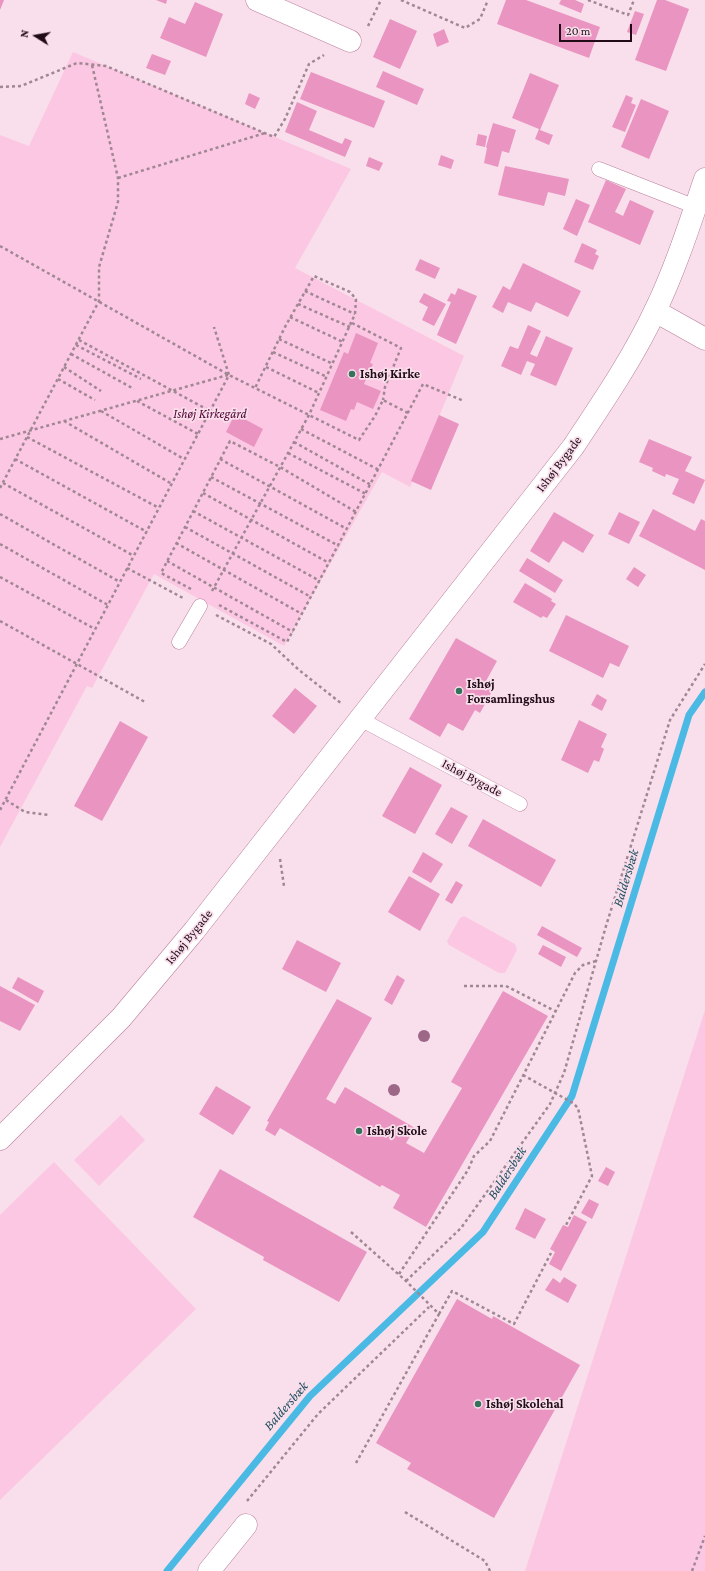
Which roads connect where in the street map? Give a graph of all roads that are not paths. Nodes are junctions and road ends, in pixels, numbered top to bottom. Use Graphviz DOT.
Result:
graph roads {
  1 [pos="257,0"];
  2 [pos="350,41"];
  3 [pos="599,169"];
  4 [pos="705,179"];
  5 [pos="696,207"];
  6 [pos="655,311"];
  7 [pos="705,339"];
  8 [pos="203,603"];
  9 [pos="179,642"];
  10 [pos="360,719"];
  11 [pos="520,804"];
  12 [pos="0,1139"];
  13 [pos="245,1515"];
  14 [pos="209,1571"];
  1 -- 2 [label="street"];
  3 -- 5 [label="lane"];
  4 -- 5 [label="street, Ishøj Bygade"];
  5 -- 6 [label="street, Ishøj Bygade"];
  6 -- 7 [label="street"];
  6 -- 10 [label="street, Ishøj Bygade"];
  8 -- 9 [label="lane"];
  10 -- 11 [label="lane, Ishøj Bygade"];
  10 -- 12 [label="street, Ishøj Bygade"];
  13 -- 14 [label="street"];
}
